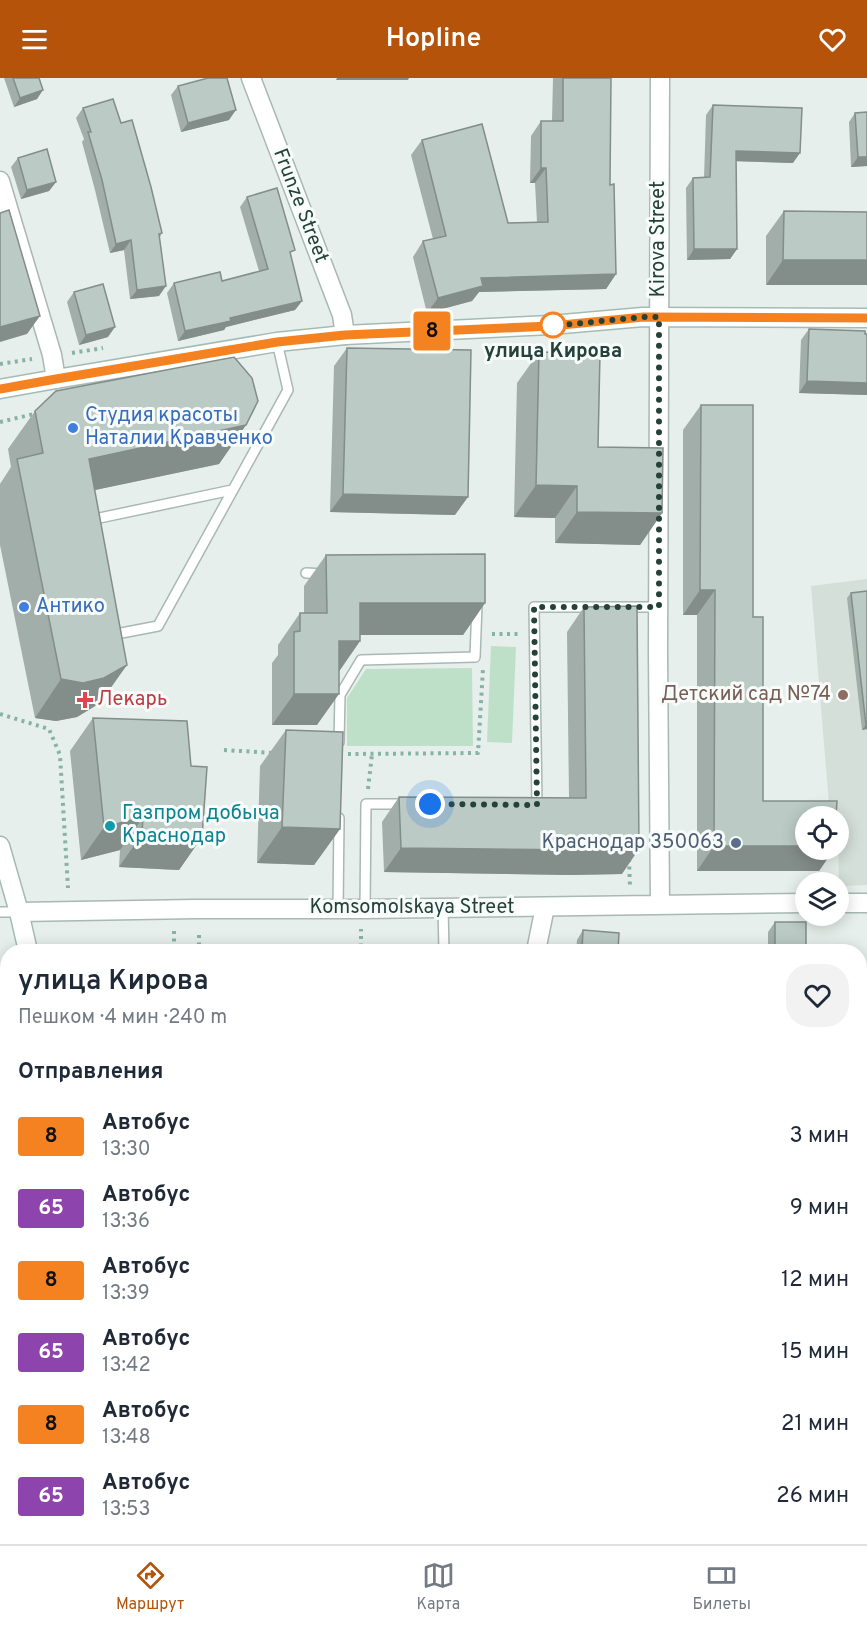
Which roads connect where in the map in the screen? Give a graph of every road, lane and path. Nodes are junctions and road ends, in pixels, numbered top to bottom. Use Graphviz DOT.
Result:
graph roads {
  1 [pos="251,78"];
  2 [pos="660,78"];
  3 [pos="0,181"];
  4 [pos="659,317"];
  5 [pos="867,318"];
  6 [pos="345,335"];
  7 [pos="277,342"];
  8 [pos="56,379"];
  9 [pos="0,389"];
  10 [pos="45,412"];
  11 [pos="0,422"];
  12 [pos="232,490"];
  13 [pos="93,532"];
  14 [pos="306,573"];
  15 [pos="329,574"];
  16 [pos="477,598"];
  17 [pos="659,607"];
  18 [pos="109,624"];
  19 [pos="495,634"];
  20 [pos="535,634"];
  21 [pos="483,657"];
  22 [pos="0,714"];
  23 [pos="224,750"];
  24 [pos="282,753"];
  25 [pos="339,754"];
  26 [pos="372,754"];
  27 [pos="369,783"];
  28 [pos="412,804"];
  29 [pos="526,805"];
  30 [pos="339,813"];
  31 [pos="0,846"];
  32 [pos="629,853"];
  33 [pos="68,888"];
  34 [pos="630,888"];
  35 [pos="795,903"];
  36 [pos="849,903"];
  37 [pos="867,903"];
  38 [pos="660,905"];
  39 [pos="544,907"];
  40 [pos="443,908"];
  41 [pos="338,909"];
  42 [pos="366,909"];
  43 [pos="0,912"];
  44 [pos="19,912"];
  45 [pos="361,929"];
  46 [pos="174,931"];
  47 [pos="199,931"];
  48 [pos="26,944"];
  49 [pos="174,944"];
  50 [pos="199,944"];
  51 [pos="361,944"];
  52 [pos="444,944"];
  53 [pos="537,944"];
  1 -- 6 [label="street, Frunze Street"];
  2 -- 4 [label="street, Kirova Street"];
  3 -- 8 [label="street"];
  4 -- 5 [label="street"];
  4 -- 6 [label="street"];
  4 -- 17 [label="street, Kirova Street"];
  6 -- 7 [label="street"];
  7 -- 8 [label="street"];
  7 -- 12 [label="lane"];
  8 -- 9 [label="street"];
  10 -- 11 [label="path"];
  12 -- 13 [label="lane"];
  12 -- 18 [label="lane"];
  14 -- 15 [label="lane"];
  16 -- 25 [label="lane"];
  17 -- 20 [label="lane"];
  17 -- 38 [label="street, Kirova Street"];
  19 -- 20 [label="path"];
  20 -- 29 [label="lane"];
  21 -- 26 [label="path"];
  22 -- 33 [label="path"];
  23 -- 24 [label="path"];
  25 -- 26 [label="path"];
  26 -- 27 [label="path"];
  28 -- 42 [label="lane"];
  30 -- 41 [label="lane"];
  31 -- 44 [label="street"];
  32 -- 34 [label="path"];
  35 -- 38 [label="street, Komsomolskaya Street"];
  36 -- 37 [label="street"];
  38 -- 39 [label="street, Komsomolskaya Street"];
  39 -- 40 [label="street, Komsomolskaya Street"];
  39 -- 53 [label="street"];
  40 -- 42 [label="street, Komsomolskaya Street"];
  40 -- 52 [label="lane"];
  41 -- 42 [label="street, Komsomolskaya Street"];
  41 -- 44 [label="street, Komsomolskaya Street"];
  43 -- 44 [label="lane"];
  44 -- 48 [label="street"];
  45 -- 51 [label="path"];
  46 -- 49 [label="path"];
  47 -- 50 [label="path"];
}
